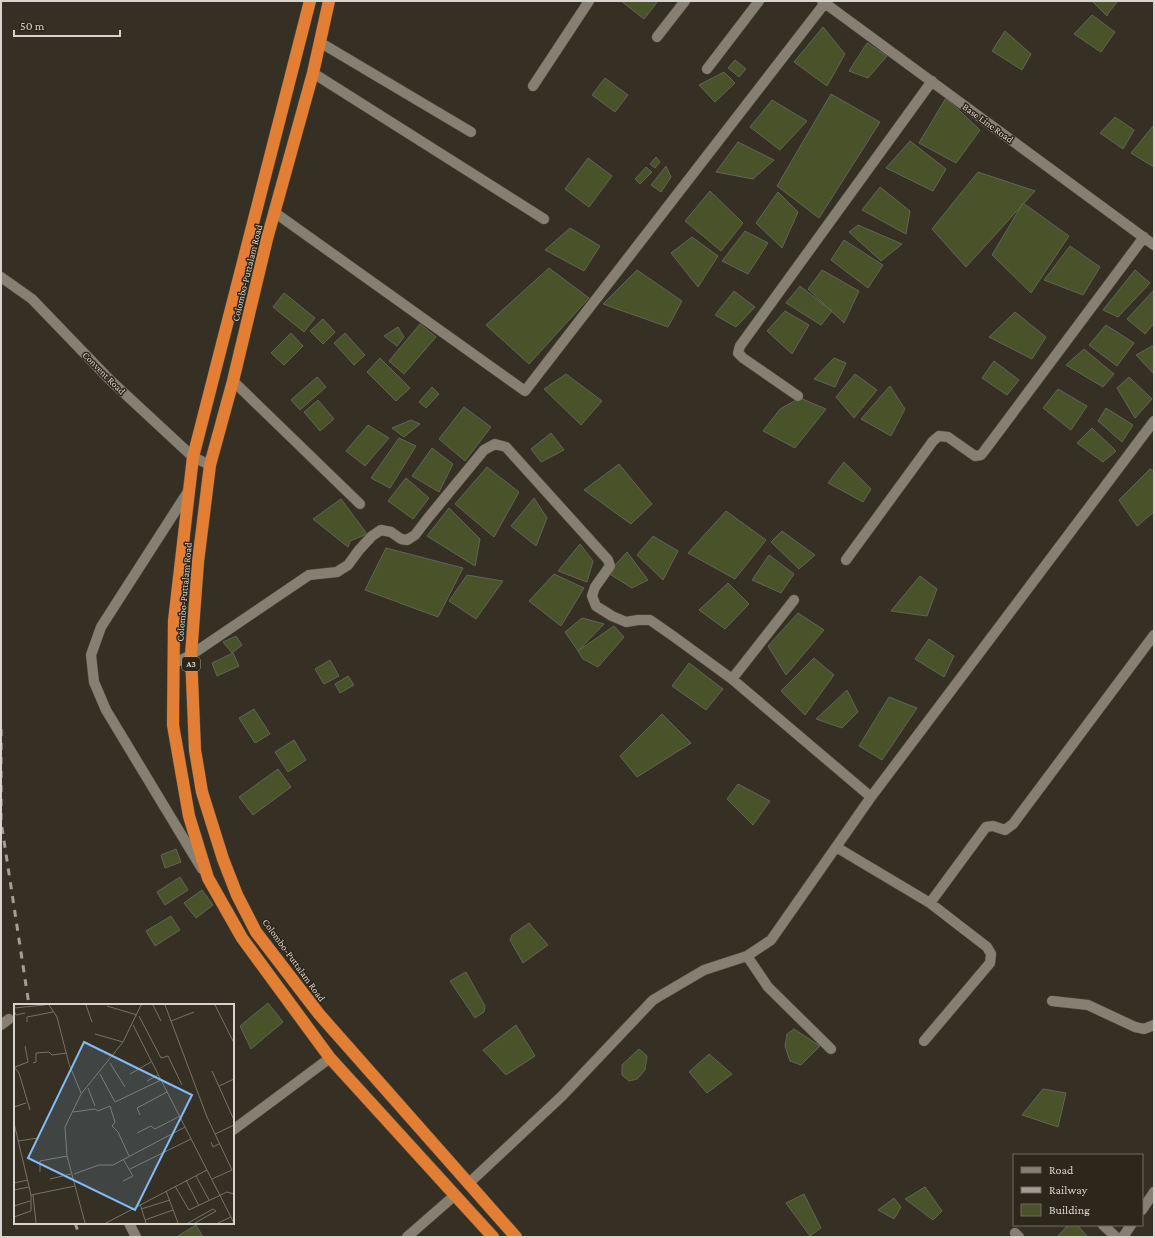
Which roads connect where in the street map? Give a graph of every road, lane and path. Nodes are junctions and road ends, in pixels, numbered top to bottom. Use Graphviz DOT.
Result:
graph roads {
  1 [pos="310,1"];
  2 [pos="329,1"];
  3 [pos="588,1"];
  4 [pos="685,1"];
  5 [pos="759,1"];
  6 [pos="824,2"];
  7 [pos="657,37"];
  8 [pos="320,43"];
  9 [pos="707,68"];
  10 [pos="313,73"];
  11 [pos="932,81"];
  12 [pos="533,86"];
  13 [pos="471,132"];
  14 [pos="274,212"];
  15 [pos="544,219"];
  16 [pos="1144,237"];
  17 [pos="1154,245"];
  18 [pos="1,277"];
  19 [pos="233,381"];
  20 [pos="798,396"];
  21 [pos="1154,421"];
  22 [pos="193,457"];
  23 [pos="210,465"];
  24 [pos="189,490"];
  25 [pos="360,504"];
  26 [pos="846,560"];
  27 [pos="794,600"];
  28 [pos="1154,635"];
  29 [pos="191,655"];
  30 [pos="173,664"];
  31 [pos="732,679"];
  32 [pos="871,797"];
  33 [pos="836,847"];
  34 [pos="208,878"];
  35 [pos="930,903"];
  36 [pos="747,956"];
  37 [pos="1052,1002"];
  38 [pos="1154,1025"];
  39 [pos="924,1042"];
  40 [pos="831,1049"];
  41 [pos="330,1058"];
  42 [pos="234,1129"];
  43 [pos="468,1184"];
  44 [pos="1154,1192"];
  45 [pos="454,1196"];
  46 [pos="1143,1208"];
  47 [pos="130,1224"];
  48 [pos="1104,1226"];
  49 [pos="1130,1226"];
  50 [pos="136,1237"];
  51 [pos="407,1237"];
  52 [pos="493,1237"];
  53 [pos="516,1237"];
  54 [pos="1116,1237"];
  55 [pos="1123,1237"];
  1 -- 22 [label="highway, Colombo-Puttalam Road / A3"];
  2 -- 8 [label="highway, Colombo-Puttalam Road / A3"];
  3 -- 12 [label="street"];
  4 -- 7 [label="street"];
  5 -- 9 [label="street"];
  6 -- 11 [label="street, Base Line Road"];
  6 -- 14 [label="street"];
  8 -- 10 [label="highway, Colombo-Puttalam Road / A3"];
  8 -- 13 [label="street"];
  10 -- 14 [label="highway, Colombo-Puttalam Road / A3"];
  10 -- 15 [label="street"];
  11 -- 16 [label="street, Base Line Road"];
  11 -- 20 [label="street"];
  14 -- 19 [label="highway, Colombo-Puttalam Road / A3"];
  16 -- 17 [label="street, Base Line Road"];
  16 -- 26 [label="street"];
  18 -- 22 [label="street, Convent Road"];
  19 -- 23 [label="highway, Colombo-Puttalam Road / A3"];
  19 -- 25 [label="street"];
  21 -- 32 [label="street"];
  22 -- 23 [label="street, Convent Road"];
  22 -- 24 [label="highway, Colombo-Puttalam Road / A3"];
  23 -- 29 [label="highway, Colombo-Puttalam Road / A3"];
  24 -- 30 [label="highway, Colombo-Puttalam Road / A3"];
  24 -- 34 [label="street"];
  27 -- 31 [label="street"];
  28 -- 35 [label="street"];
  29 -- 30 [label="street"];
  29 -- 31 [label="street"];
  29 -- 43 [label="highway, Colombo-Puttalam Road / A3"];
  30 -- 34 [label="highway, Colombo-Puttalam Road / A3"];
  31 -- 32 [label="street"];
  32 -- 33 [label="street"];
  33 -- 35 [label="street"];
  33 -- 36 [label="street"];
  34 -- 41 [label="highway, Colombo-Puttalam Road / A3"];
  35 -- 39 [label="street"];
  36 -- 40 [label="street"];
  36 -- 43 [label="street"];
  37 -- 38 [label="street"];
  41 -- 42 [label="street"];
  41 -- 45 [label="highway, Colombo-Puttalam Road / A3"];
  43 -- 53 [label="highway, Colombo-Puttalam Road / A3"];
  44 -- 46 [label="street"];
  45 -- 51 [label="street"];
  45 -- 52 [label="highway, Colombo-Puttalam Road / A3"];
  47 -- 50 [label="street"];
  48 -- 54 [label="street"];
  49 -- 55 [label="street"];
}
